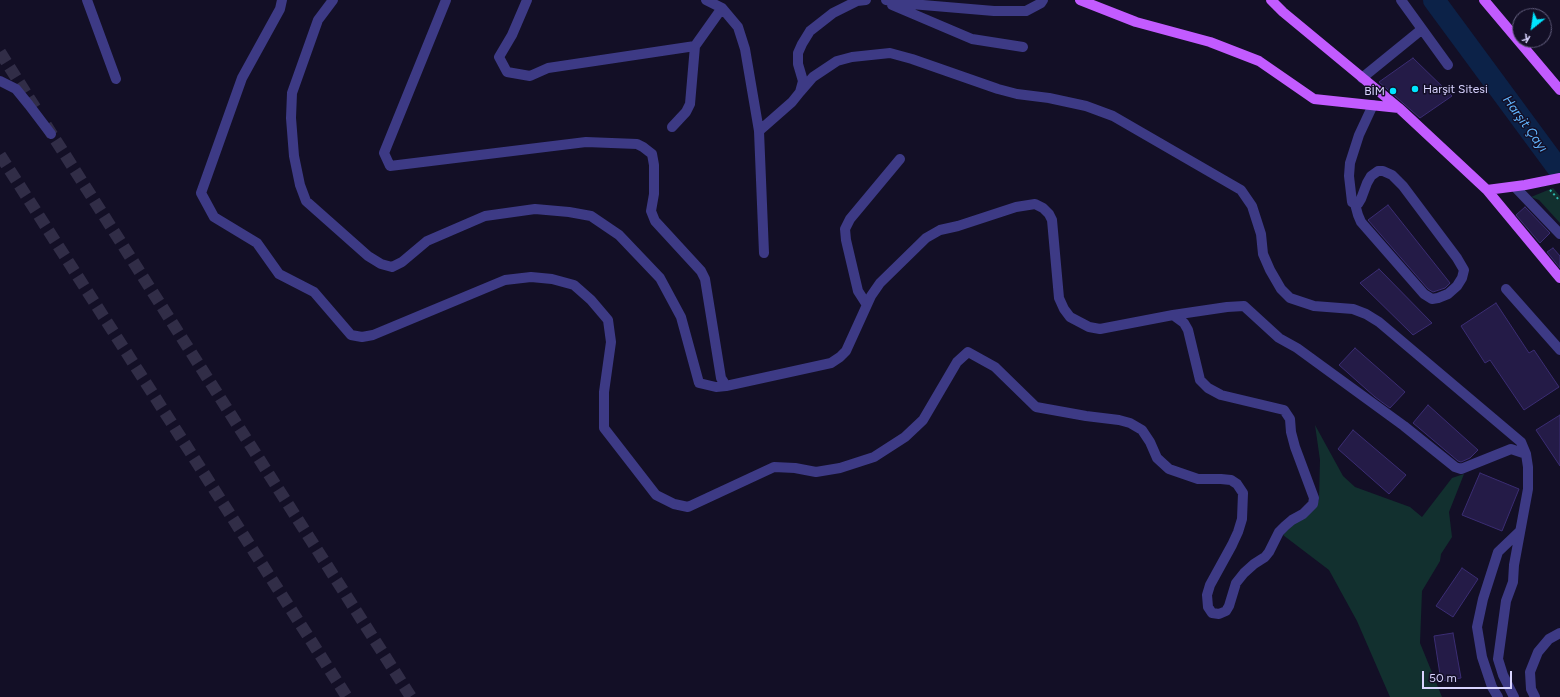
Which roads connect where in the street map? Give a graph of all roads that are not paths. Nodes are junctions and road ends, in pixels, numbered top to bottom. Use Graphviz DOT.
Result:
graph roads {
  1 [pos="87,0"];
  2 [pos="282,0"];
  3 [pos="333,0"];
  4 [pos="446,0"];
  5 [pos="527,0"];
  6 [pos="706,0"];
  7 [pos="866,0"];
  8 [pos="881,0"];
  9 [pos="886,0"];
  10 [pos="1043,0"];
  11 [pos="1080,0"];
  12 [pos="1271,0"];
  13 [pos="1401,0"];
  14 [pos="1484,0"];
  15 [pos="722,8"];
  16 [pos="1421,30"];
  17 [pos="694,46"];
  18 [pos="1022,47"];
  19 [pos="1448,65"];
  20 [pos="1362,78"];
  21 [pos="116,79"];
  22 [pos="0,82"];
  23 [pos="1560,90"];
  24 [pos="800,92"];
  25 [pos="1374,105"];
  26 [pos="1399,108"];
  27 [pos="672,127"];
  28 [pos="759,131"];
  29 [pos="51,134"];
  30 [pos="900,159"];
  31 [pos="1560,178"];
  32 [pos="1515,186"];
  33 [pos="1487,190"];
  34 [pos="1355,204"];
  35 [pos="1560,234"];
  36 [pos="764,253"];
  37 [pos="1560,278"];
  38 [pos="1506,289"];
  39 [pos="867,305"];
  40 [pos="1173,315"];
  41 [pos="1560,350"];
  42 [pos="726,386"];
  43 [pos="1526,454"];
  44 [pos="1520,531"];
  45 [pos="1560,633"];
  46 [pos="1498,697"];
  47 [pos="1514,697"];
  48 [pos="1535,697"];
  1 -- 21 [label="street"];
  2 -- 40 [label="street"];
  3 -- 42 [label="street"];
  4 -- 42 [label="street"];
  5 -- 17 [label="street"];
  6 -- 15 [label="street"];
  7 -- 24 [label="street"];
  8 -- 18 [label="street"];
  9 -- 10 [label="street"];
  11 -- 25 [label="main road"];
  12 -- 20 [label="main road"];
  13 -- 16 [label="street"];
  14 -- 23 [label="main road"];
  15 -- 17 [label="street"];
  15 -- 28 [label="street"];
  16 -- 19 [label="street"];
  16 -- 20 [label="street"];
  17 -- 27 [label="street"];
  20 -- 26 [label="main road"];
  22 -- 29 [label="street"];
  24 -- 28 [label="street"];
  24 -- 43 [label="street"];
  25 -- 26 [label="main road"];
  25 -- 34 [label="street"];
  26 -- 33 [label="main road"];
  28 -- 36 [label="street"];
  30 -- 39 [label="street"];
  31 -- 32 [label="main road"];
  32 -- 33 [label="main road"];
  32 -- 35 [label="street"];
  33 -- 37 [label="main road"];
  34 -- 34 [label="street"];
  38 -- 41 [label="street"];
  39 -- 40 [label="street"];
  39 -- 42 [label="street"];
  40 -- 43 [label="street"];
  43 -- 44 [label="street"];
  44 -- 46 [label="street"];
  44 -- 47 [label="street"];
  45 -- 48 [label="street"];
}
